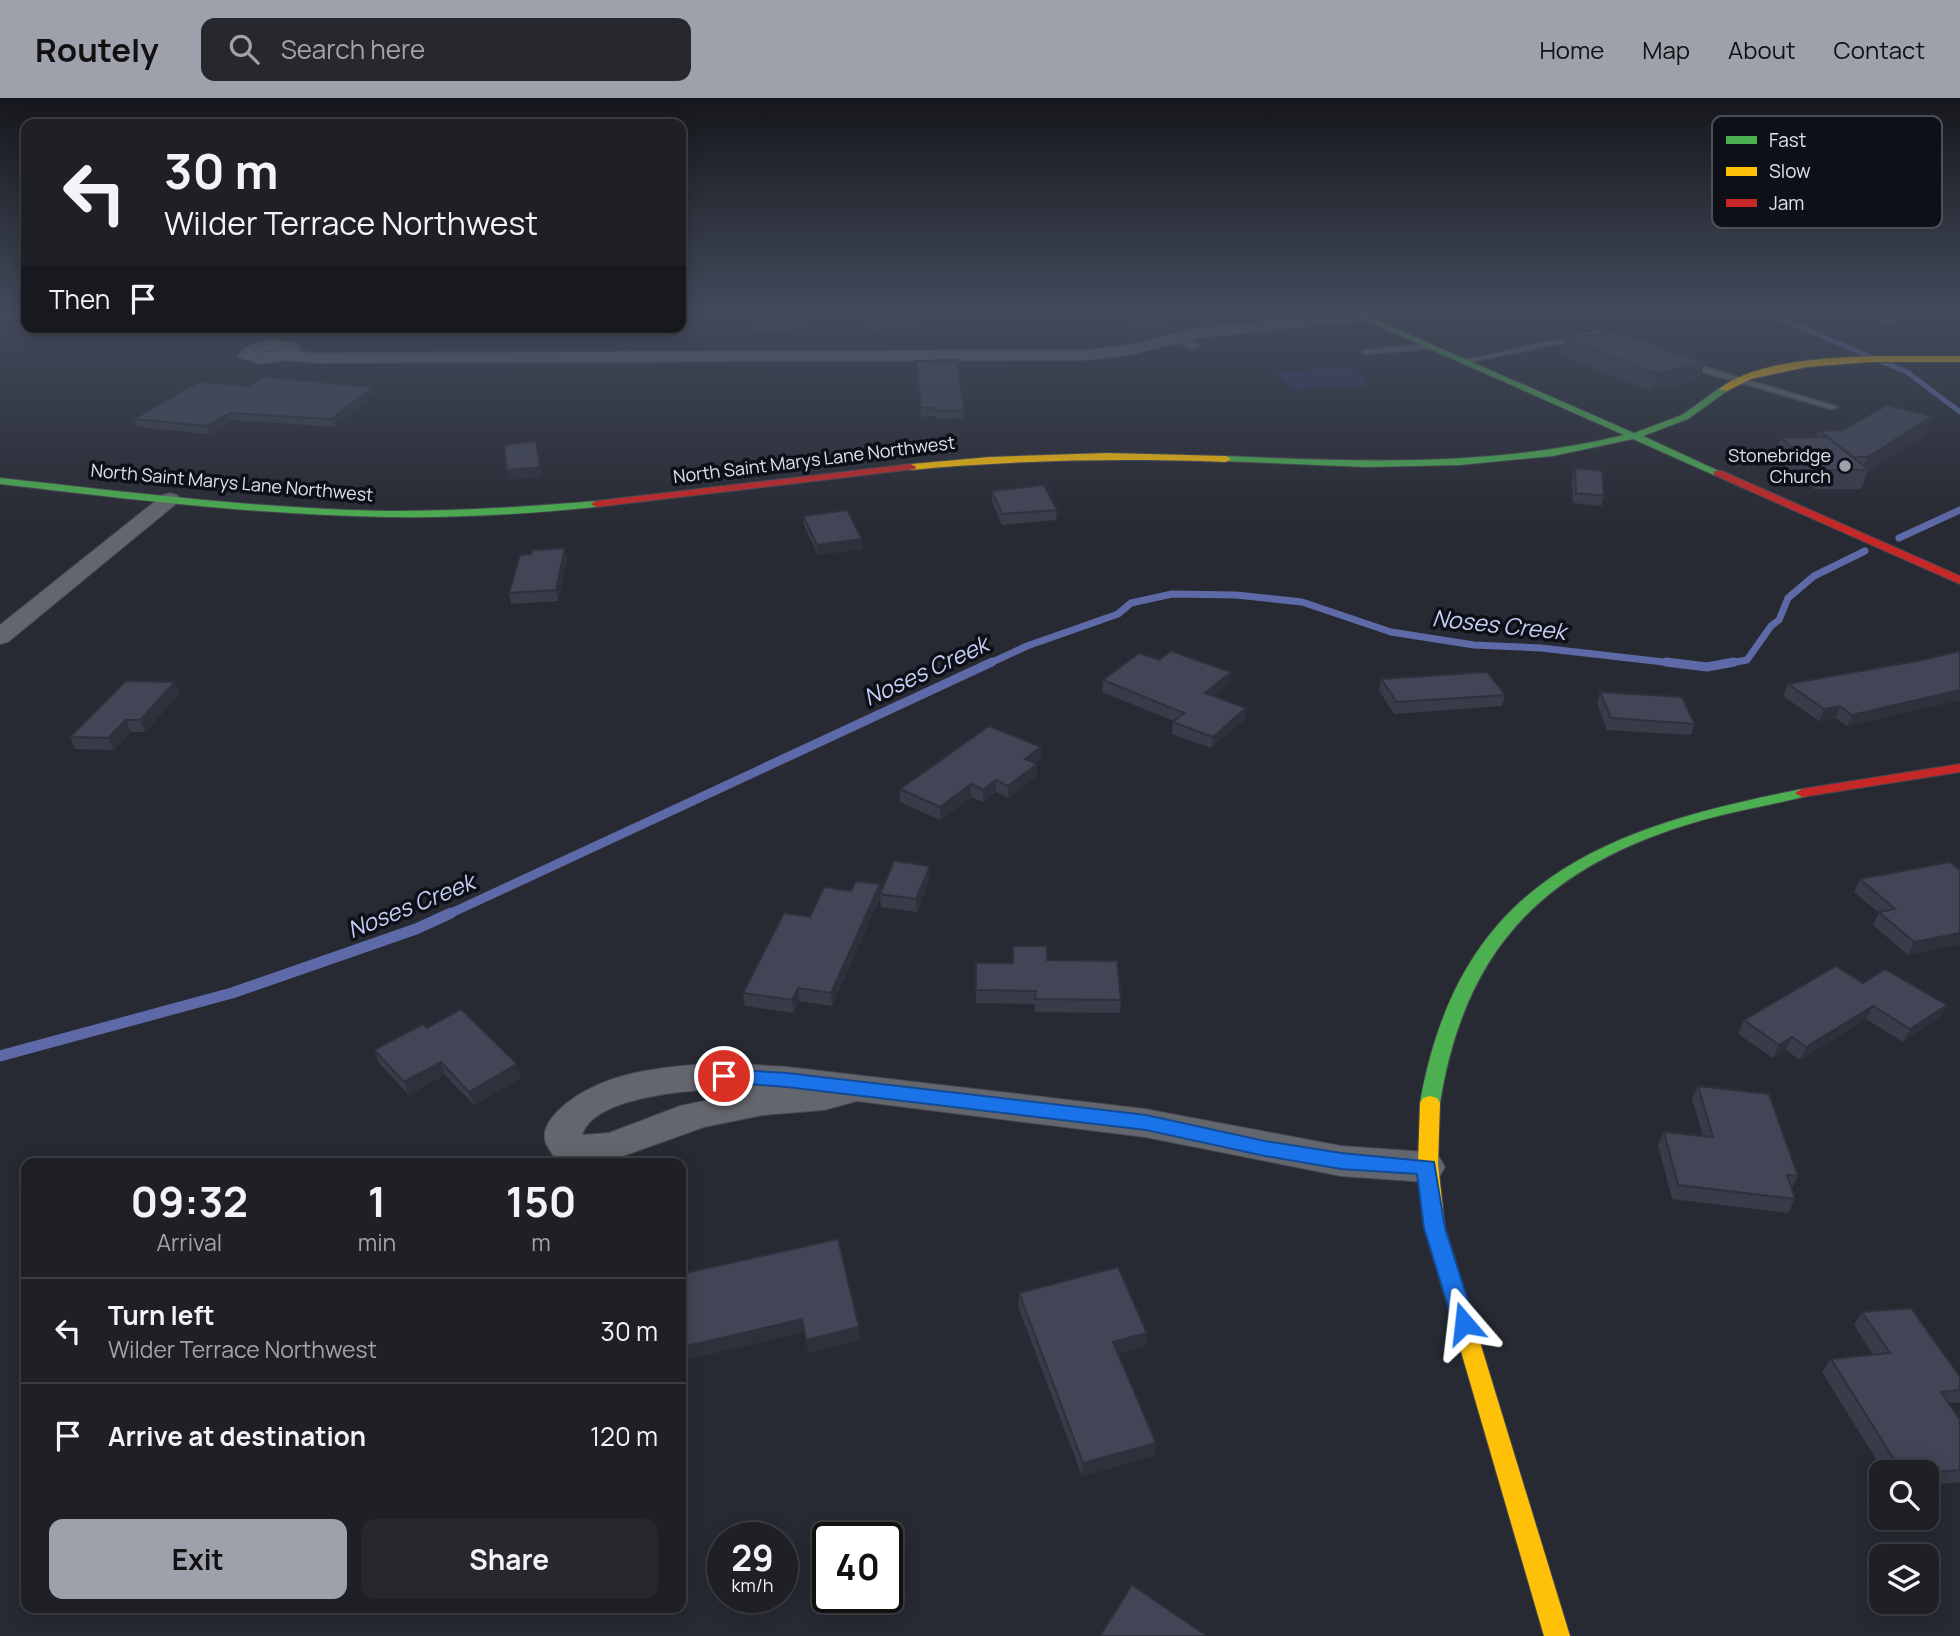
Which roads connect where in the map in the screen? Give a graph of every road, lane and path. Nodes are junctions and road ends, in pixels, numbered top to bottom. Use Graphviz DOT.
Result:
graph roads {
  1 [pos="1513,382"];
  2 [pos="1736,382"];
  3 [pos="1751,382"];
  4 [pos="1834,407"];
  5 [pos="1632,435"];
  6 [pos="0,481"];
  7 [pos="170,499"];
  8 [pos="1960,580"];
  9 [pos="0,637"];
  10 [pos="1960,768"];
  11 [pos="851,1088"];
  12 [pos="1426,1167"];
  13 [pos="1557,1636"];
  1 -- 5 [label="street"];
  2 -- 5 [label="street, North Saint Marys Lane Northwest"];
  3 -- 4 [label="lane"];
  5 -- 7 [label="street, North Saint Marys Lane Northwest"];
  5 -- 8 [label="street"];
  6 -- 7 [label="street, North Saint Marys Lane Northwest"];
  7 -- 9 [label="street"];
  10 -- 12 [label="street"];
  11 -- 11 [label="street"];
  11 -- 12 [label="street"];
  12 -- 13 [label="street"];
}
